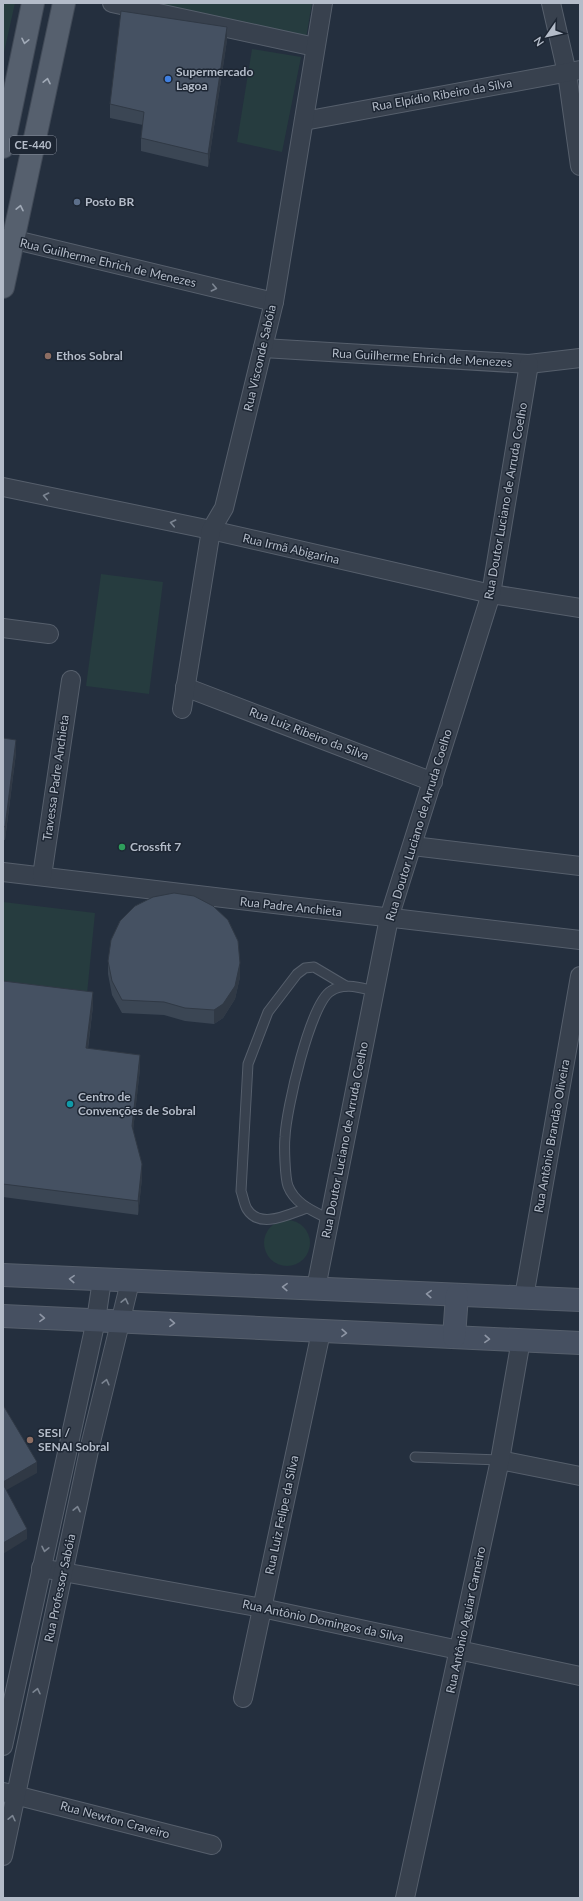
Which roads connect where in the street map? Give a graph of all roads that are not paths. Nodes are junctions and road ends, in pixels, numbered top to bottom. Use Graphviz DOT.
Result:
graph roads {
  1 [pos="33,3"];
  2 [pos="64,3"];
  3 [pos="112,3"];
  4 [pos="323,3"];
  5 [pos="551,3"];
  6 [pos="315,46"];
  7 [pos="574,72"];
  8 [pos="304,121"];
  9 [pos="3,147"];
  10 [pos="580,166"];
  11 [pos="8,239"];
  12 [pos="3,287"];
  13 [pos="274,302"];
  14 [pos="263,348"];
  15 [pos="580,358"];
  16 [pos="529,364"];
  17 [pos="3,487"];
  18 [pos="212,530"];
  19 [pos="491,594"];
  20 [pos="580,608"];
  21 [pos="3,628"];
  22 [pos="49,634"];
  23 [pos="71,680"];
  24 [pos="185,687"];
  25 [pos="182,709"];
  26 [pos="433,782"];
  27 [pos="413,846"];
  28 [pos="580,866"];
  29 [pos="3,872"];
  30 [pos="42,876"];
  31 [pos="389,918"];
  32 [pos="580,940"];
  33 [pos="580,976"];
  34 [pos="346,986"];
  35 [pos="375,991"];
  36 [pos="308,1208"];
  37 [pos="329,1219"];
  38 [pos="3,1275"];
  39 [pos="102,1280"];
  40 [pos="130,1282"];
  41 [pos="316,1288"];
  42 [pos="457,1295"];
  43 [pos="524,1297"];
  44 [pos="580,1300"];
  45 [pos="3,1316"];
  46 [pos="96,1320"];
  47 [pos="121,1321"];
  48 [pos="321,1332"];
  49 [pos="454,1337"];
  50 [pos="521,1340"];
  51 [pos="580,1343"];
  52 [pos="415,1457"];
  53 [pos="500,1460"];
  54 [pos="580,1476"];
  55 [pos="41,1568"];
  56 [pos="64,1573"];
  57 [pos="262,1608"];
  58 [pos="460,1650"];
  59 [pos="580,1676"];
  60 [pos="243,1698"];
  61 [pos="9,1715"];
  62 [pos="31,1720"];
  63 [pos="3,1746"];
  64 [pos="10,1793"];
  65 [pos="212,1845"];
  66 [pos="3,1856"];
  67 [pos="405,1898"];
  1 -- 9 [label="main road, CE-440, one-way"];
  11 -- 2 [label="main road, CE-440, one-way"];
  3 -- 6 [label="street"];
  4 -- 6 [label="street, Rua Visconde Sabóia"];
  5 -- 7 [label="street"];
  6 -- 8 [label="street, Rua Visconde Sabóia"];
  7 -- 8 [label="street, Rua Elpídio Ribeiro da Silva"];
  7 -- 10 [label="street"];
  8 -- 13 [label="street, Rua Visconde Sabóia"];
  11 -- 12 [label="main road, CE-440"];
  11 -- 13 [label="street, Rua Guilherme Ehrich de Menezes, one-way"];
  13 -- 14 [label="street, Rua Visconde Sabóia"];
  14 -- 16 [label="street, Rua Guilherme Ehrich de Menezes"];
  14 -- 18 [label="street, Rua Visconde Sabóia"];
  15 -- 16 [label="street, Rua Guilherme Ehrich de Menezes"];
  16 -- 19 [label="street, Rua Doutor Luciano de Arruda Coelho"];
  18 -- 17 [label="street, Rua Irmã Abigarina, one-way"];
  18 -- 19 [label="street, Rua Irmã Abigarina"];
  18 -- 24 [label="street, Rua Visconde Sabóia"];
  19 -- 20 [label="street, Rua Irmã Abigarina"];
  19 -- 26 [label="street, Rua Doutor Luciano de Arruda Coelho"];
  21 -- 22 [label="street"];
  23 -- 30 [label="street, Travessa Padre Anchieta"];
  24 -- 25 [label="street, Rua Visconde Sabóia"];
  24 -- 26 [label="street, Rua Luiz Ribeiro da Silva"];
  26 -- 27 [label="street, Rua Doutor Luciano de Arruda Coelho"];
  27 -- 28 [label="street"];
  27 -- 31 [label="street, Rua Doutor Luciano de Arruda Coelho"];
  29 -- 30 [label="street, Rua Padre Anchieta"];
  30 -- 31 [label="street, Rua Padre Anchieta"];
  31 -- 32 [label="street, Rua Padre Anchieta"];
  31 -- 35 [label="street, Rua Doutor Luciano de Arruda Coelho"];
  33 -- 43 [label="street, Rua Antônio Brandão Oliveira"];
  34 -- 35 [label="lane"];
  34 -- 36 [label="lane"];
  34 -- 36 [label="lane"];
  35 -- 37 [label="street, Rua Doutor Luciano de Arruda Coelho"];
  36 -- 37 [label="lane"];
  37 -- 41 [label="street, Rua Doutor Luciano de Arruda Coelho"];
  39 -- 38 [label="main road, one-way"];
  39 -- 40 [label="main road"];
  39 -- 46 [label="street, Rua Professor Sabóia"];
  41 -- 40 [label="main road, one-way"];
  47 -- 40 [label="street, Rua Professor Sabóia, one-way"];
  42 -- 41 [label="main road, one-way"];
  42 -- 43 [label="main road"];
  42 -- 49 [label="main road"];
  43 -- 44 [label="main road"];
  45 -- 46 [label="main road, one-way"];
  46 -- 47 [label="main road"];
  46 -- 55 [label="street, Rua Professor Sabóia, one-way"];
  47 -- 48 [label="main road, one-way"];
  56 -- 47 [label="street, Rua Professor Sabóia, one-way"];
  48 -- 49 [label="main road, one-way"];
  48 -- 57 [label="street, Rua Luiz Felipe da Silva"];
  49 -- 50 [label="main road, one-way"];
  50 -- 51 [label="main road"];
  50 -- 53 [label="street, Rua Antônio Aguiar Carneiro"];
  52 -- 53 [label="lane"];
  53 -- 54 [label="street"];
  53 -- 58 [label="street, Rua Antônio Aguiar Carneiro"];
  55 -- 56 [label="street, Rua Antônio Domingos da Silva"];
  55 -- 61 [label="street, Rua Professor Sabóia"];
  56 -- 57 [label="street, Rua Antônio Domingos da Silva"];
  62 -- 56 [label="street, Rua Professor Sabóia, one-way"];
  57 -- 58 [label="street, Rua Antônio Domingos da Silva"];
  57 -- 60 [label="street, Rua Luiz Felipe da Silva"];
  58 -- 59 [label="street, Rua Antônio Domingos da Silva"];
  58 -- 67 [label="street, Rua Antônio Aguiar Carneiro"];
  61 -- 62 [label="street"];
  61 -- 63 [label="street, Rua Professor Sabóia"];
  62 -- 64 [label="street, Rua Professor Sabóia"];
  64 -- 65 [label="street, Rua Newton Craveiro"];
  66 -- 64 [label="street, Rua Professor Sabóia, one-way"];
}
